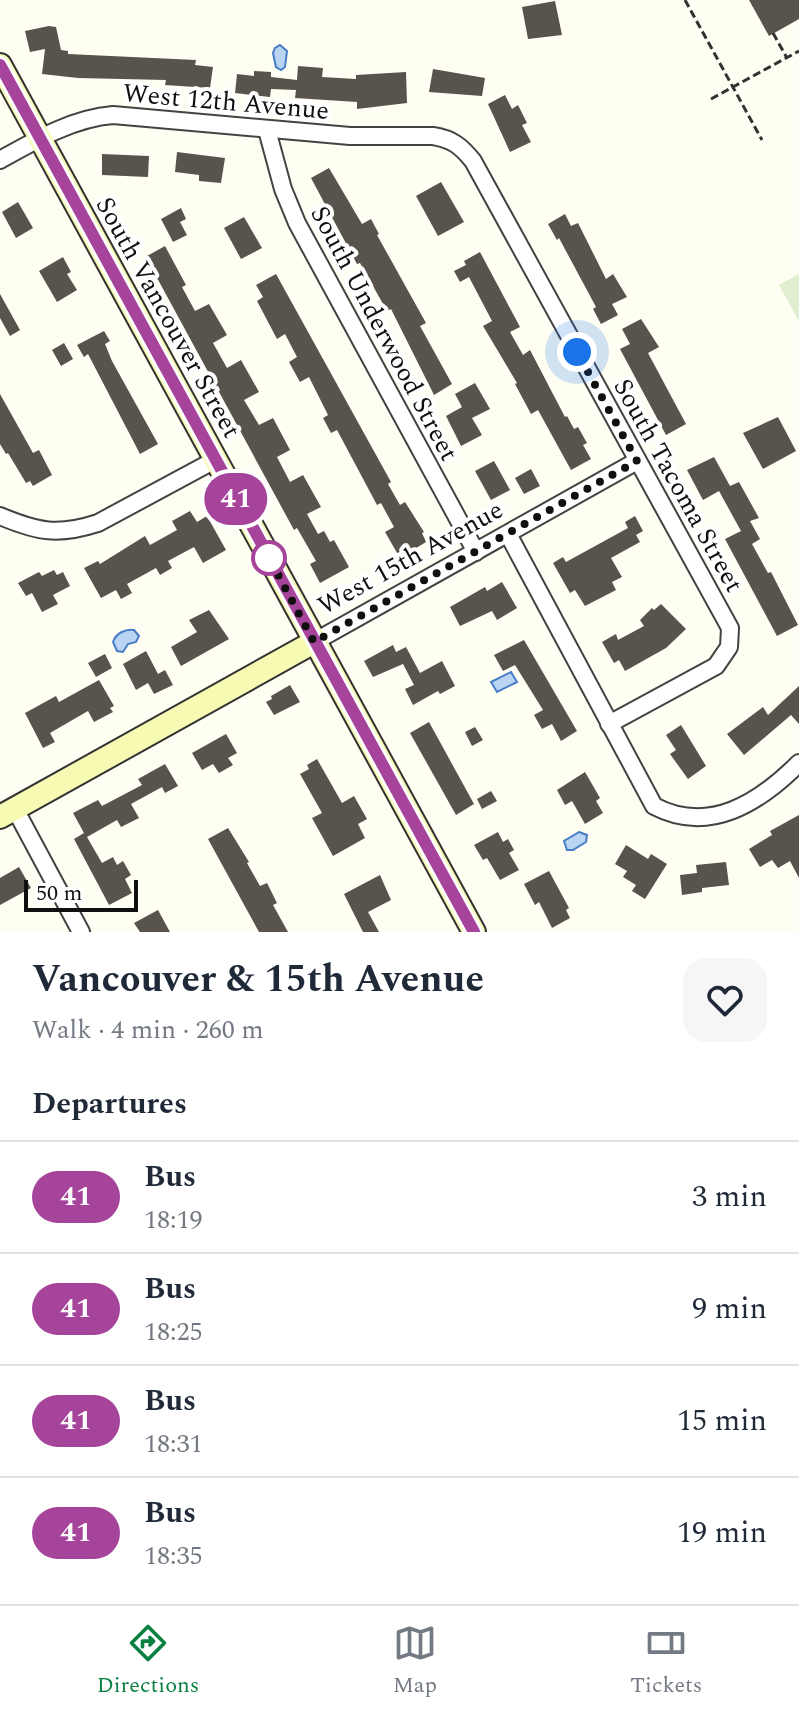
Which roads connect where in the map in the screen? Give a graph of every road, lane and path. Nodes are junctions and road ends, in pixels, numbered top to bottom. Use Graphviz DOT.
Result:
graph roads {
  1 [pos="685,0"];
  2 [pos="773,33"];
  3 [pos="799,51"];
  4 [pos="787,58"];
  5 [pos="0,65"];
  6 [pos="732,87"];
  7 [pos="711,99"];
  8 [pos="267,130"];
  9 [pos="40,138"];
  10 [pos="762,140"];
  11 [pos="455,142"];
  12 [pos="0,160"];
  13 [pos="215,460"];
  14 [pos="637,461"];
  15 [pos="0,516"];
  16 [pos="508,534"];
  17 [pos="476,552"];
  18 [pos="314,642"];
  19 [pos="609,724"];
  20 [pos="799,763"];
  21 [pos="8,813"];
  22 [pos="81,932"];
  23 [pos="474,932"];
  1 -- 6 [label="path"];
  2 -- 4 [label="path"];
  3 -- 4 [label="path"];
  4 -- 6 [label="path"];
  5 -- 9 [label="street, South Vancouver Street"];
  6 -- 7 [label="path"];
  6 -- 10 [label="path"];
  8 -- 9 [label="street, West 12th Avenue"];
  8 -- 11 [label="street, West 12th Avenue"];
  8 -- 17 [label="street, South Underwood Street"];
  9 -- 12 [label="street, West 12th Avenue"];
  9 -- 13 [label="street, South Vancouver Street"];
  11 -- 14 [label="street, South Tacoma Street"];
  13 -- 15 [label="street"];
  13 -- 18 [label="street, South Vancouver Street"];
  14 -- 16 [label="street, West 15th Avenue"];
  14 -- 19 [label="street, South Tacoma Street"];
  16 -- 17 [label="street, West 15th Avenue"];
  16 -- 19 [label="street"];
  17 -- 18 [label="street, West 15th Avenue"];
  18 -- 21 [label="street, West 15th Avenue"];
  18 -- 23 [label="street, South Vancouver Street"];
  19 -- 20 [label="street"];
  21 -- 22 [label="street"];
}
